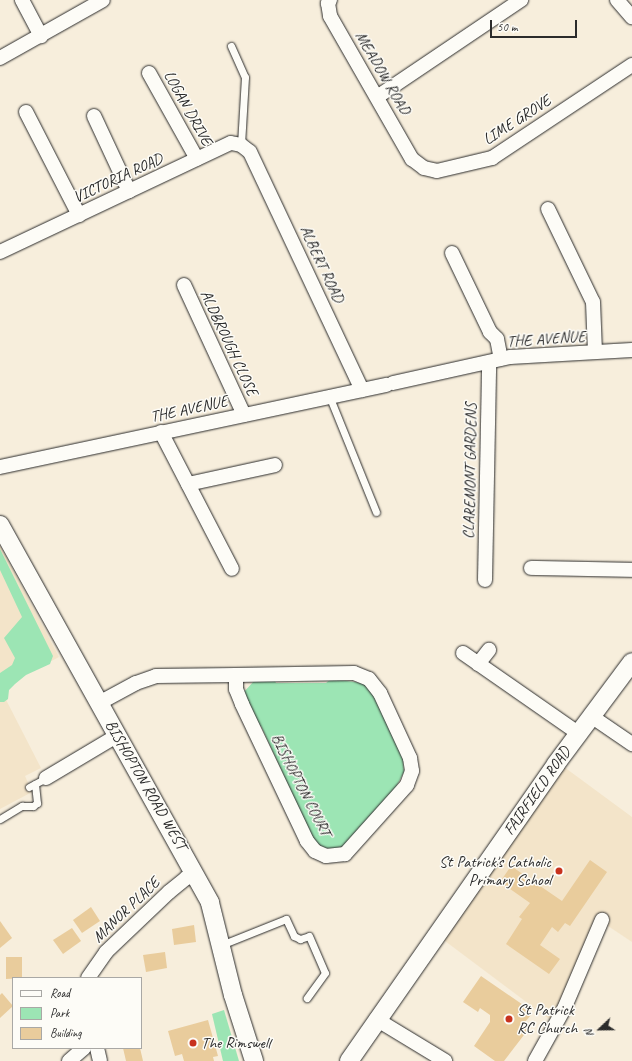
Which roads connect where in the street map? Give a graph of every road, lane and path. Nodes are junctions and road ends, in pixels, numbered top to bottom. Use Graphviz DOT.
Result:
graph roads {
  1 [pos="22,0"];
  2 [pos="103,0"];
  3 [pos="521,0"];
  4 [pos="616,0"];
  5 [pos="329,1"];
  6 [pos="632,17"];
  7 [pos="41,36"];
  8 [pos="231,46"];
  9 [pos="0,58"];
  10 [pos="632,64"];
  11 [pos="149,73"];
  12 [pos="377,98"];
  13 [pos="26,112"];
  14 [pos="94,116"];
  15 [pos="245,149"];
  16 [pos="197,159"];
  17 [pos="412,159"];
  18 [pos="128,191"];
  19 [pos="548,209"];
  20 [pos="79,214"];
  21 [pos="1,251"];
  22 [pos="452,253"];
  23 [pos="184,285"];
  24 [pos="632,350"];
  25 [pos="595,352"];
  26 [pos="495,361"];
  27 [pos="362,390"];
  28 [pos="330,398"];
  29 [pos="244,415"];
  30 [pos="160,432"];
  31 [pos="275,465"];
  32 [pos="0,467"];
  33 [pos="188,484"];
  34 [pos="376,512"];
  35 [pos="0,525"];
  36 [pos="532,568"];
  37 [pos="232,569"];
  38 [pos="632,570"];
  39 [pos="485,580"];
  40 [pos="489,650"];
  41 [pos="463,653"];
  42 [pos="632,662"];
  43 [pos="478,664"];
  44 [pos="236,675"];
  45 [pos="99,704"];
  46 [pos="591,716"];
  47 [pos="578,733"];
  48 [pos="118,735"];
  49 [pos="632,744"];
  50 [pos="36,783"];
  51 [pos="0,819"];
  52 [pos="196,875"];
  53 [pos="601,920"];
  54 [pos="220,946"];
  55 [pos="89,977"];
  56 [pos="307,998"];
  57 [pos="376,1018"];
  58 [pos="83,1049"];
  59 [pos="97,1049"];
  60 [pos="68,1061"];
  61 [pos="100,1061"];
  62 [pos="254,1061"];
  63 [pos="349,1061"];
  64 [pos="445,1061"];
  65 [pos="535,1061"];
  1 -- 7 [label="street"];
  2 -- 7 [label="street"];
  3 -- 12 [label="street"];
  4 -- 6 [label="street"];
  5 -- 12 [label="street, MEADOW ROAD"];
  7 -- 9 [label="street"];
  8 -- 15 [label="lane"];
  10 -- 17 [label="street, LIME GROVE"];
  11 -- 16 [label="street, LOGAN DRIVE"];
  12 -- 17 [label="street, MEADOW ROAD"];
  13 -- 20 [label="street"];
  14 -- 18 [label="street"];
  15 -- 16 [label="street, VICTORIA ROAD"];
  15 -- 27 [label="street, ALBERT ROAD"];
  16 -- 18 [label="street, VICTORIA ROAD"];
  18 -- 20 [label="street, VICTORIA ROAD"];
  19 -- 25 [label="street"];
  20 -- 21 [label="street, VICTORIA ROAD"];
  22 -- 26 [label="street, CLAREMONT GARDENS"];
  23 -- 29 [label="street, ALDBROUGH CLOSE"];
  24 -- 25 [label="street, THE AVENUE"];
  25 -- 26 [label="street, THE AVENUE"];
  26 -- 27 [label="street, THE AVENUE"];
  26 -- 39 [label="street, CLAREMONT GARDENS"];
  27 -- 28 [label="street, THE AVENUE"];
  28 -- 29 [label="street, THE AVENUE"];
  28 -- 34 [label="lane"];
  29 -- 30 [label="street, THE AVENUE"];
  30 -- 32 [label="street, THE AVENUE"];
  30 -- 33 [label="street"];
  31 -- 33 [label="street"];
  33 -- 37 [label="street"];
  35 -- 45 [label="street, BISHOPTON ROAD WEST"];
  36 -- 38 [label="street"];
  40 -- 43 [label="street"];
  41 -- 43 [label="street"];
  42 -- 46 [label="street, FAIRFIELD ROAD"];
  43 -- 47 [label="street"];
  44 -- 44 [label="street, BISHOPTON COURT"];
  44 -- 45 [label="street, BISHOPTON COURT"];
  45 -- 48 [label="street, BISHOPTON ROAD WEST"];
  46 -- 47 [label="street, FAIRFIELD ROAD"];
  46 -- 49 [label="street"];
  47 -- 57 [label="street, FAIRFIELD ROAD"];
  48 -- 50 [label="street"];
  48 -- 52 [label="street, BISHOPTON ROAD WEST"];
  50 -- 51 [label="lane"];
  52 -- 54 [label="street, BISHOPTON ROAD WEST"];
  52 -- 55 [label="street, MANOR PLACE"];
  53 -- 65 [label="street"];
  54 -- 56 [label="lane"];
  54 -- 62 [label="street, BISHOPTON ROAD WEST"];
  57 -- 63 [label="street, FAIRFIELD ROAD"];
  57 -- 64 [label="street"];
  58 -- 60 [label="street"];
  59 -- 61 [label="street"];
}
